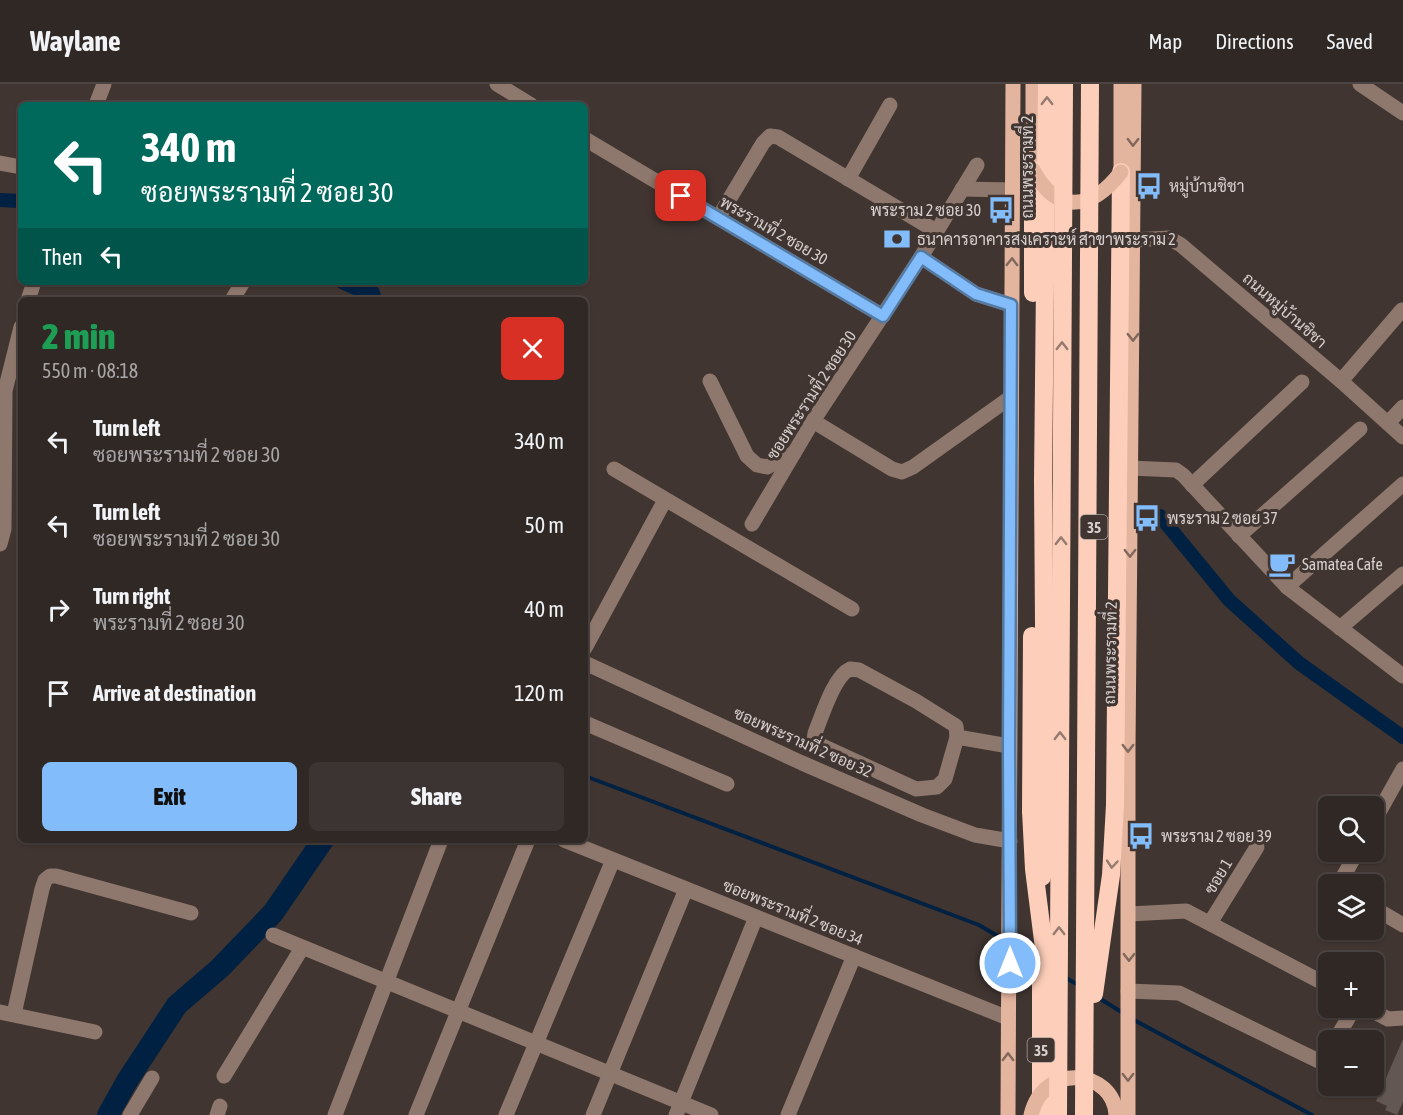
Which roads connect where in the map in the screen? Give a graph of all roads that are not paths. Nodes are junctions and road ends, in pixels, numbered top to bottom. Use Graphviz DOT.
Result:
graph roads {
  1 [pos="104,84"];
  2 [pos="497,84"];
  3 [pos="1013,84"];
  4 [pos="1033,84"];
  5 [pos="1047,84"];
  6 [pos="1064,84"];
  7 [pos="1090,84"];
  8 [pos="1097,84"];
  9 [pos="1121,84"];
  10 [pos="1134,84"];
  11 [pos="1360,84"];
  12 [pos="97,102"];
  13 [pos="526,102"];
  14 [pos="890,105"];
  15 [pos="1403,113"];
  16 [pos="588,141"];
  17 [pos="0,163"];
  18 [pos="977,165"];
  19 [pos="18,166"];
  20 [pos="1033,170"];
  21 [pos="1121,172"];
  22 [pos="848,178"];
  23 [pos="962,189"];
  24 [pos="1013,190"];
  25 [pos="718,218"];
  26 [pos="936,231"];
  27 [pos="1132,240"];
  28 [pos="921,257"];
  29 [pos="1011,305"];
  30 [pos="1402,310"];
  31 [pos="883,316"];
  32 [pos="18,337"];
  33 [pos="710,381"];
  34 [pos="1341,381"];
  35 [pos="1302,382"];
  36 [pos="2,391"];
  37 [pos="18,391"];
  38 [pos="1011,397"];
  39 [pos="1403,407"];
  40 [pos="813,421"];
  41 [pos="1388,423"];
  42 [pos="1360,429"];
  43 [pos="1403,437"];
  44 [pos="794,453"];
  45 [pos="1130,468"];
  46 [pos="614,469"];
  47 [pos="1192,484"];
  48 [pos="1403,484"];
  49 [pos="665,500"];
  50 [pos="753,524"];
  51 [pos="1239,536"];
  52 [pos="0,544"];
  53 [pos="1403,574"];
  54 [pos="1287,587"];
  55 [pos="852,609"];
  56 [pos="1340,628"];
  57 [pos="588,642"];
  58 [pos="588,664"];
  59 [pos="1403,676"];
  60 [pos="588,724"];
  61 [pos="957,738"];
  62 [pos="1009,746"];
  63 [pos="1403,769"];
  64 [pos="727,784"];
  65 [pos="1384,803"];
  66 [pos="1010,841"];
  67 [pos="440,843"];
  68 [pos="527,843"];
  69 [pos="571,843"];
  70 [pos="1257,847"];
  71 [pos="613,860"];
  72 [pos="686,889"];
  73 [pos="191,913"];
  74 [pos="1384,913"];
  75 [pos="1129,914"];
  76 [pos="756,917"];
  77 [pos="1401,921"];
  78 [pos="1210,923"];
  79 [pos="273,935"];
  80 [pos="302,948"];
  81 [pos="854,956"];
  82 [pos="1318,980"];
  83 [pos="387,984"];
  84 [pos="1128,995"];
  85 [pos="459,1012"];
  86 [pos="7,1013"];
  87 [pos="1384,1017"];
  88 [pos="1008,1018"];
  89 [pos="1403,1018"];
  90 [pos="95,1032"];
  91 [pos="535,1042"];
  92 [pos="1318,1056"];
  93 [pos="1085,1061"];
  94 [pos="1058,1062"];
  95 [pos="610,1073"];
  96 [pos="224,1076"];
  97 [pos="152,1078"];
  98 [pos="679,1109"];
  99 [pos="130,1115"];
  100 [pos="336,1115"];
  101 [pos="416,1115"];
  102 [pos="506,1115"];
  103 [pos="594,1115"];
  104 [pos="711,1115"];
  105 [pos="788,1115"];
  106 [pos="1008,1115"];
  107 [pos="1030,1115"];
  108 [pos="1041,1115"];
  109 [pos="1058,1115"];
  110 [pos="1084,1115"];
  111 [pos="1090,1115"];
  112 [pos="1116,1115"];
  113 [pos="1128,1115"];
  1 -- 12 [label="street"];
  2 -- 13 [label="street"];
  3 -- 24 [label="main road, ถนนพระรามที่ 2 / 35"];
  4 -- 20 [label="main road"];
  108 -- 5 [label="highway, ถนนพระรามที่ 2 / 35, one-way, bridge"];
  94 -- 6 [label="highway, one-way, bridge"];
  7 -- 93 [label="highway, bridge"];
  8 -- 111 [label="highway, ถนนพระรามที่ 2 / 35, bridge"];
  9 -- 21 [label="main road"];
  10 -- 27 [label="main road, ถนนพระรามที่ 2 / 35, one-way"];
  11 -- 15 [label="street"];
  14 -- 22 [label="street"];
  16 -- 25 [label="street, พระรามที่ 2 ซอย 30"];
  17 -- 19 [label="street"];
  18 -- 23 [label="street, ซอยพระรามที่ 2 ซอย 30"];
  20 -- 21 [label="main road, bridge"];
  20 -- 94 [label="highway, bridge"];
  21 -- 93 [label="highway, one-way, bridge"];
  22 -- 25 [label="street"];
  22 -- 26 [label="street"];
  23 -- 24 [label="street"];
  23 -- 26 [label="street, ซอยพระรามที่ 2 ซอย 30"];
  29 -- 24 [label="main road, ถนนพระรามที่ 2 / 35, one-way"];
  25 -- 31 [label="street, พระรามที่ 2 ซอย 30"];
  26 -- 28 [label="street, ซอยพระรามที่ 2 ซอย 30"];
  27 -- 34 [label="street, ถนนหมู่บ้านชิชา"];
  27 -- 45 [label="main road, ถนนพระรามที่ 2 / 35, one-way"];
  28 -- 29 [label="street"];
  28 -- 31 [label="street, ซอยพระรามที่ 2 ซอย 30"];
  29 -- 38 [label="main road, ถนนพระรามที่ 2 / 35"];
  30 -- 34 [label="street"];
  31 -- 40 [label="street, ซอยพระรามที่ 2 ซอย 30"];
  32 -- 36 [label="street"];
  33 -- 44 [label="street"];
  34 -- 41 [label="street, ถนนหมู่บ้านชิชา"];
  35 -- 47 [label="street"];
  36 -- 37 [label="street"];
  36 -- 52 [label="street"];
  38 -- 40 [label="street"];
  38 -- 62 [label="main road, ถนนพระรามที่ 2 / 35"];
  39 -- 41 [label="street"];
  40 -- 44 [label="street, ซอยพระรามที่ 2 ซอย 30"];
  41 -- 43 [label="street, ถนนหมู่บ้านชิชา"];
  42 -- 51 [label="street"];
  44 -- 50 [label="street, ซอยพระรามที่ 2 ซอย 30"];
  45 -- 47 [label="street"];
  45 -- 75 [label="main road, ถนนพระรามที่ 2 / 35, one-way"];
  46 -- 49 [label="street"];
  47 -- 51 [label="street"];
  48 -- 54 [label="street"];
  49 -- 55 [label="street"];
  49 -- 57 [label="street"];
  51 -- 54 [label="street"];
  53 -- 56 [label="street"];
  54 -- 56 [label="street"];
  56 -- 59 [label="street"];
  58 -- 66 [label="street, ซอยพระรามที่ 2 ซอย 32"];
  60 -- 64 [label="street"];
  61 -- 61 [label="street"];
  61 -- 62 [label="street"];
  62 -- 66 [label="main road, ถนนพระรามที่ 2 / 35"];
  63 -- 65 [label="street"];
  66 -- 88 [label="main road, ถนนพระรามที่ 2 / 35"];
  67 -- 83 [label="street"];
  68 -- 85 [label="street"];
  69 -- 71 [label="street, ซอยพระรามที่ 2 ซอย 34"];
  70 -- 78 [label="street, ซอย 1"];
  71 -- 72 [label="street, ซอยพระรามที่ 2 ซอย 34"];
  71 -- 91 [label="street"];
  72 -- 76 [label="street, ซอยพระรามที่ 2 ซอย 34"];
  72 -- 95 [label="street"];
  73 -- 86 [label="street"];
  74 -- 77 [label="street"];
  75 -- 78 [label="street"];
  75 -- 84 [label="main road, ถนนพระรามที่ 2 / 35, one-way"];
  76 -- 81 [label="street, ซอยพระรามที่ 2 ซอย 34"];
  76 -- 98 [label="street"];
  78 -- 82 [label="street"];
  79 -- 80 [label="street"];
  80 -- 83 [label="street"];
  80 -- 96 [label="street"];
  81 -- 88 [label="street, ซอยพระรามที่ 2 ซอย 34"];
  81 -- 105 [label="street"];
  83 -- 85 [label="street"];
  83 -- 100 [label="street"];
  84 -- 92 [label="street"];
  84 -- 113 [label="main road, ถนนพระรามที่ 2 / 35, one-way"];
  85 -- 91 [label="street"];
  85 -- 101 [label="street"];
  86 -- 90 [label="street"];
  87 -- 89 [label="street"];
  106 -- 88 [label="main road, ถนนพระรามที่ 2 / 35, one-way"];
  91 -- 95 [label="street"];
  91 -- 102 [label="street"];
  93 -- 110 [label="highway, bridge"];
  94 -- 109 [label="highway, bridge"];
  95 -- 98 [label="street"];
  95 -- 103 [label="street"];
  97 -- 99 [label="street"];
  98 -- 104 [label="street"];
  107 -- 112 [label="main road, bridge"];
}
